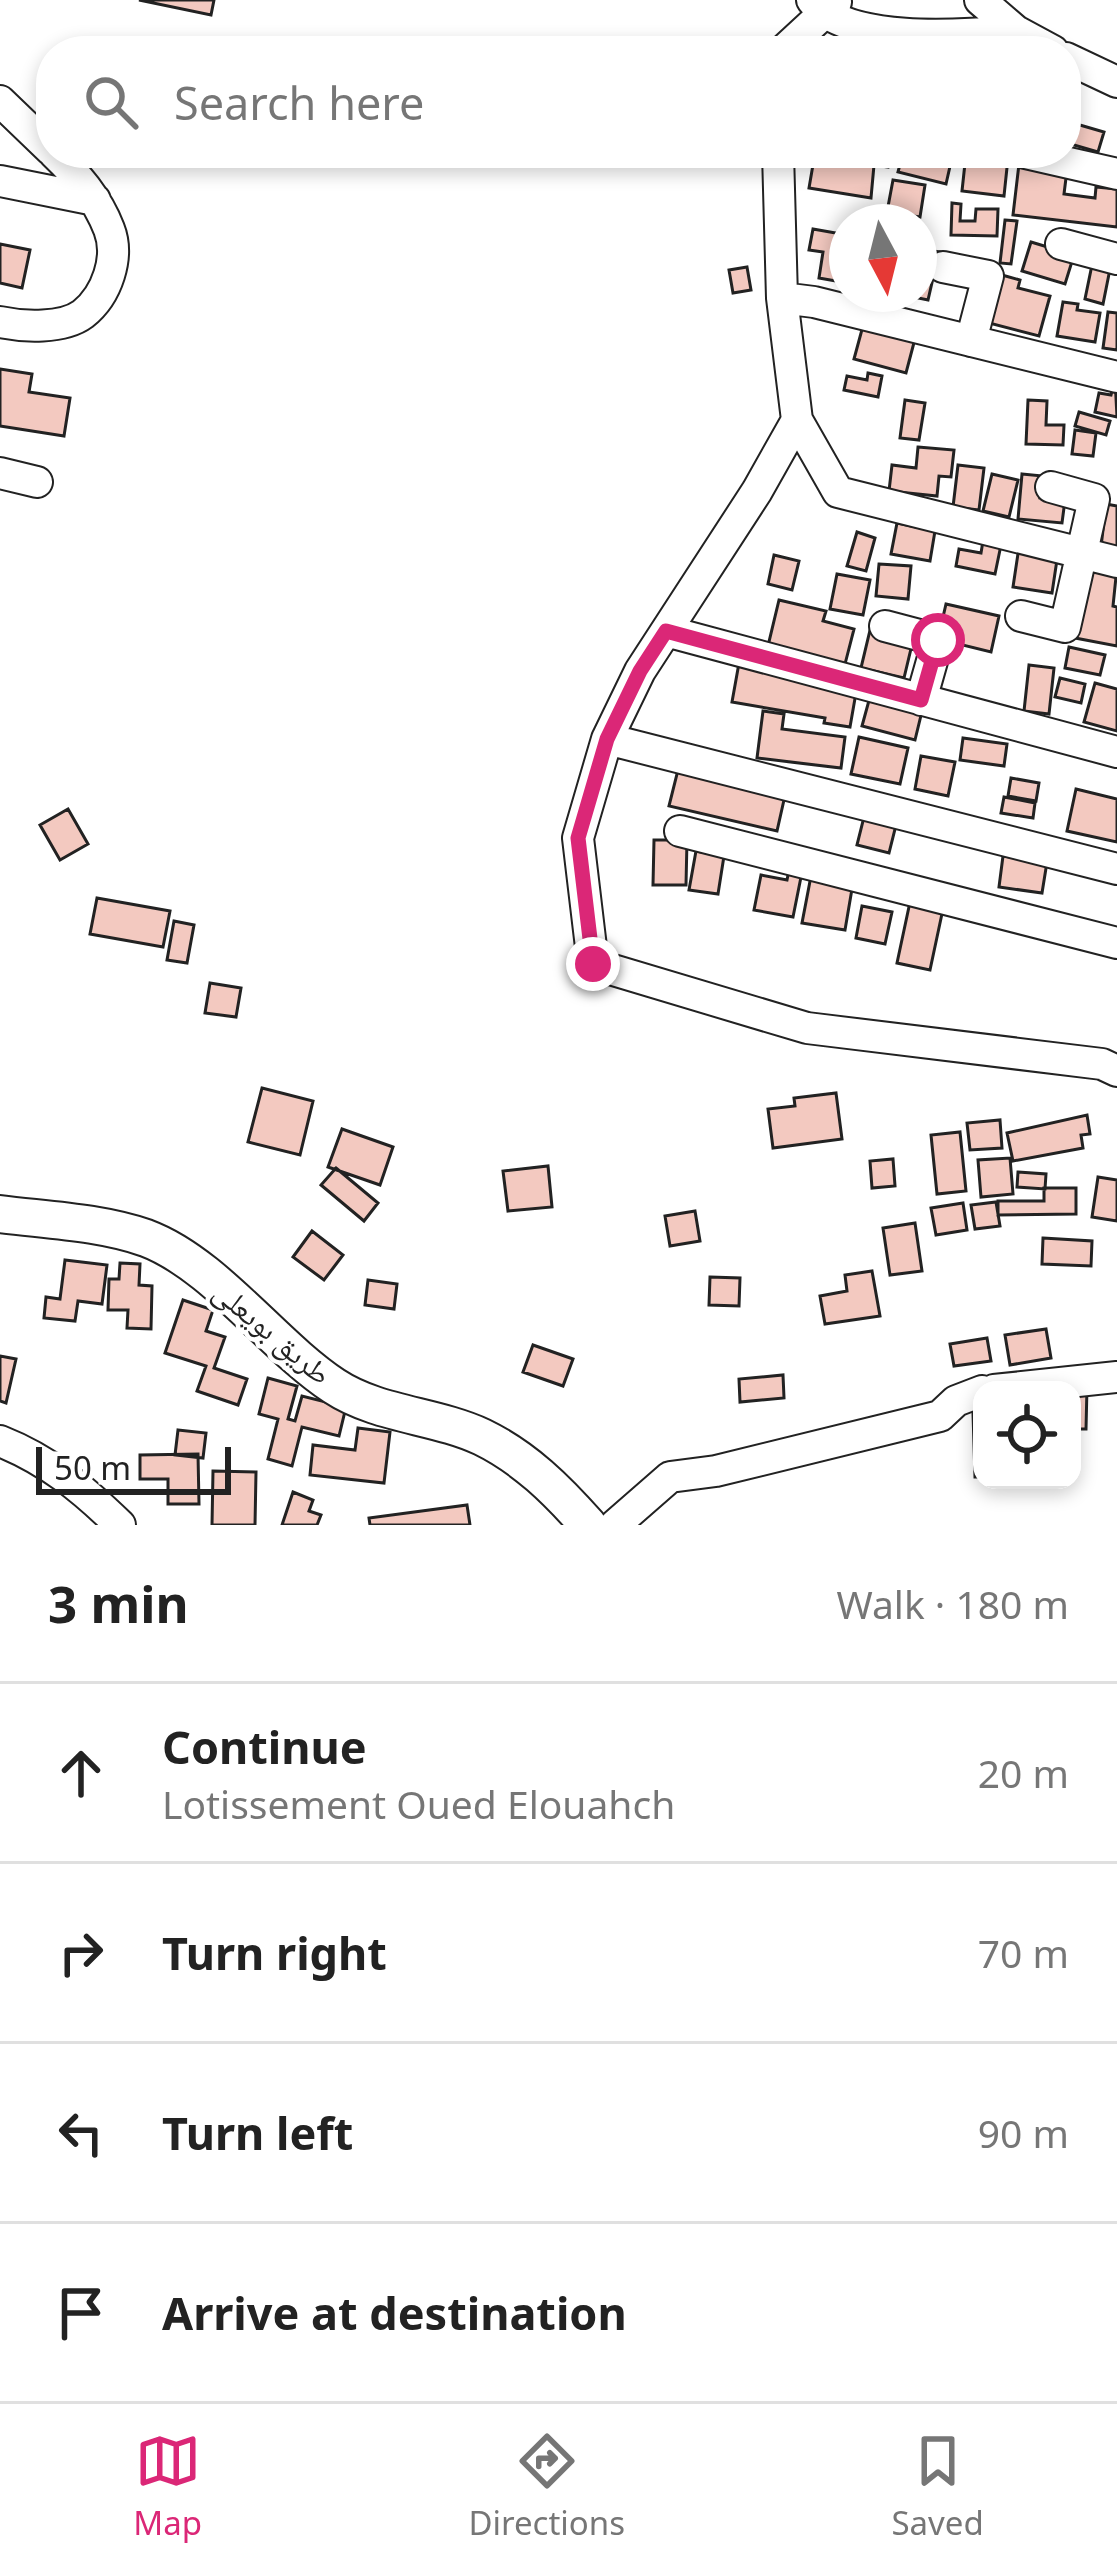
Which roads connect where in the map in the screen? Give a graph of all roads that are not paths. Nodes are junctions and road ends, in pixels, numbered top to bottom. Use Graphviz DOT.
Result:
graph roads {
  1 [pos="980,0"];
  2 [pos="824,4"];
  3 [pos="1016,32"];
  4 [pos="797,36"];
  5 [pos="934,36"];
  6 [pos="956,36"];
  7 [pos="1024,36"];
  8 [pos="1081,65"];
  9 [pos="1117,82"];
  10 [pos="0,101"];
  11 [pos="36,136"];
  12 [pos="1081,166"];
  13 [pos="69,168"];
  14 [pos="778,168"];
  15 [pos="1117,174"];
  16 [pos="0,181"];
  17 [pos="94,200"];
  18 [pos="1061,244"];
  19 [pos="1117,260"];
  20 [pos="943,267"];
  21 [pos="782,298"];
  22 [pos="0,322"];
  23 [pos="971,341"];
  24 [pos="1117,377"];
  25 [pos="797,421"];
  26 [pos="0,473"];
  27 [pos="38,482"];
  28 [pos="1051,487"];
  29 [pos="1084,552"];
  30 [pos="1117,562"];
  31 [pos="1021,616"];
  32 [pos="885,626"];
  33 [pos="666,631"];
  34 [pos="921,700"];
  35 [pos="607,739"];
  36 [pos="1117,752"];
  37 [pos="680,831"];
  38 [pos="1117,869"];
  39 [pos="1117,944"];
  40 [pos="1117,1070"];
  41 [pos="0,1214"];
  42 [pos="1117,1377"];
  43 [pos="1079,1381"];
  44 [pos="973,1394"];
  45 [pos="0,1442"];
  46 [pos="120,1525"];
  47 [pos="588,1525"];
  48 [pos="615,1525"];
  1 -- 3 [label="street"];
  2 -- 4 [label="street"];
  2 -- 5 [label="street"];
  3 -- 6 [label="street"];
  3 -- 7 [label="street"];
  8 -- 9 [label="street"];
  10 -- 11 [label="street"];
  12 -- 15 [label="street"];
  13 -- 17 [label="street"];
  14 -- 21 [label="street"];
  16 -- 17 [label="street"];
  17 -- 22 [label="street"];
  18 -- 19 [label="street"];
  20 -- 23 [label="street"];
  21 -- 23 [label="street"];
  21 -- 25 [label="street"];
  23 -- 24 [label="street"];
  25 -- 29 [label="street"];
  25 -- 33 [label="street"];
  26 -- 27 [label="street"];
  28 -- 29 [label="street"];
  29 -- 30 [label="street"];
  29 -- 31 [label="street"];
  32 -- 34 [label="street"];
  33 -- 34 [label="street"];
  33 -- 35 [label="street"];
  34 -- 36 [label="street"];
  35 -- 38 [label="street"];
  35 -- 40 [label="street"];
  37 -- 39 [label="street"];
  41 -- 47 [label="main road, طريق بويعلى"];
  42 -- 43 [label="street"];
  44 -- 48 [label="street"];
  45 -- 46 [label="street"];
}
